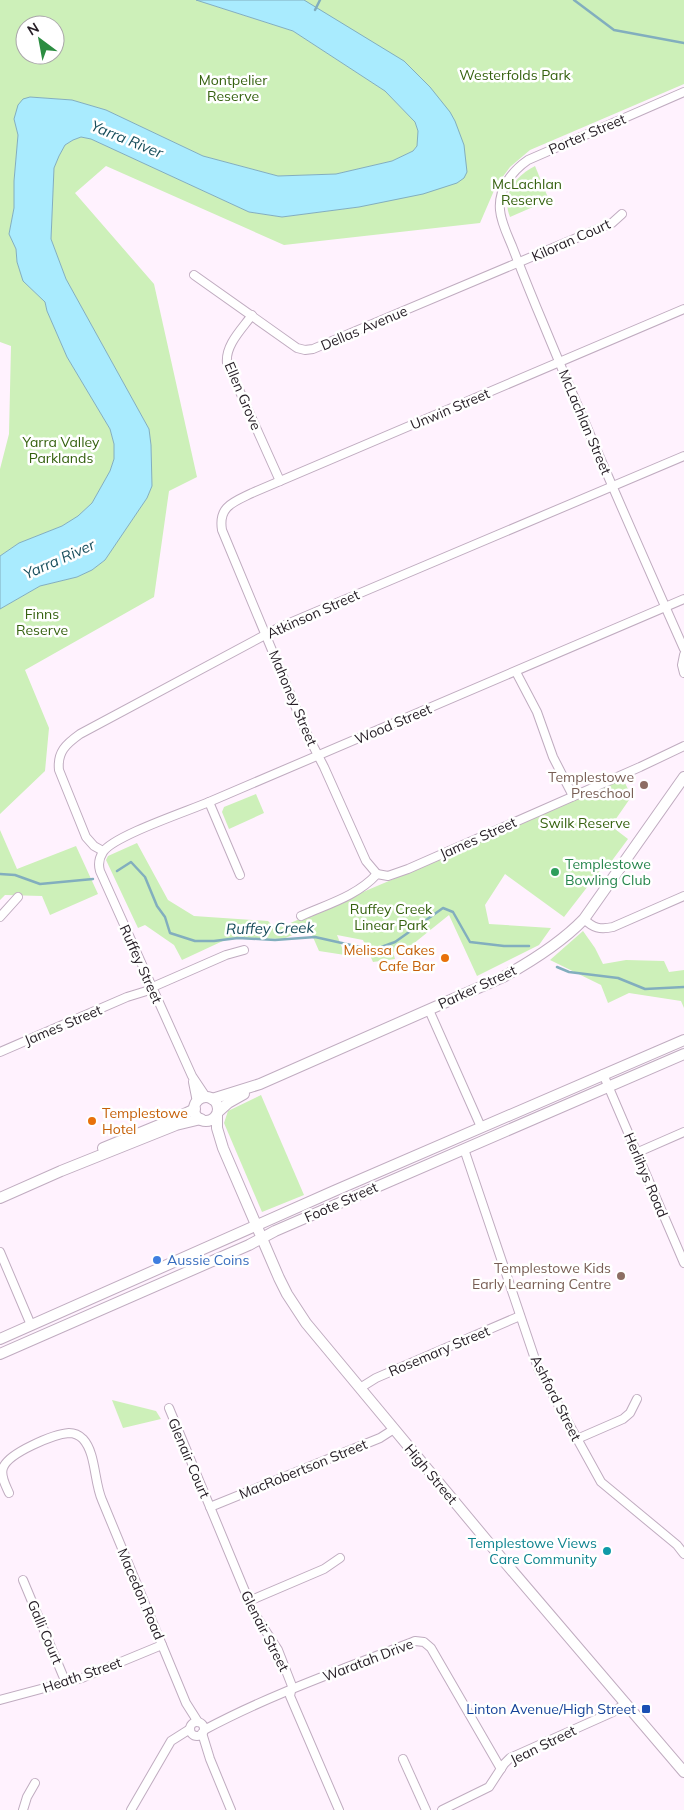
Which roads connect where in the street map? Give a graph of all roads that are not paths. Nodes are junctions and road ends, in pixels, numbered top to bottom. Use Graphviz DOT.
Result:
graph roads {
  1 [pos="684,92"];
  2 [pos="502,192"];
  3 [pos="622,214"];
  4 [pos="518,263"];
  5 [pos="194,275"];
  6 [pos="684,309"];
  7 [pos="252,315"];
  8 [pos="560,362"];
  9 [pos="684,456"];
  10 [pos="280,481"];
  11 [pos="613,486"];
  12 [pos="222,516"];
  13 [pos="684,599"];
  14 [pos="665,607"];
  15 [pos="266,634"];
  16 [pos="684,649"];
  17 [pos="684,655"];
  18 [pos="516,672"];
  19 [pos="684,673"];
  20 [pos="684,746"];
  21 [pos="317,756"];
  22 [pos="684,777"];
  23 [pos="573,796"];
  24 [pos="209,802"];
  25 [pos="103,851"];
  26 [pos="377,874"];
  27 [pos="240,875"];
  28 [pos="684,896"];
  29 [pos="18,898"];
  30 [pos="301,916"];
  31 [pos="0,917"];
  32 [pos="584,919"];
  33 [pos="244,950"];
  34 [pos="151,987"];
  35 [pos="429,1010"];
  36 [pos="684,1040"];
  37 [pos="0,1052"];
  38 [pos="684,1054"];
  39 [pos="603,1074"];
  40 [pos="260,1084"];
  41 [pos="608,1087"];
  42 [pos="203,1102"];
  43 [pos="217,1113"];
  44 [pos="202,1120"];
  45 [pos="480,1127"];
  46 [pos="684,1132"];
  47 [pos="223,1148"];
  48 [pos="464,1149"];
  49 [pos="636,1153"];
  50 [pos="61,1171"];
  51 [pos="0,1198"];
  52 [pos="256,1225"];
  53 [pos="262,1238"];
  54 [pos="0,1252"];
  55 [pos="684,1263"];
  56 [pos="520,1316"];
  57 [pos="31,1325"];
  58 [pos="0,1339"];
  59 [pos="0,1354"];
  60 [pos="360,1388"];
  61 [pos="637,1399"];
  62 [pos="169,1408"];
  63 [pos="394,1429"];
  64 [pos="576,1439"];
  65 [pos="9,1493"];
  66 [pos="210,1507"];
  67 [pos="684,1554"];
  68 [pos="340,1558"];
  69 [pos="23,1580"];
  70 [pos="249,1601"];
  71 [pos="162,1645"];
  72 [pos="66,1683"];
  73 [pos="291,1691"];
  74 [pos="0,1700"];
  75 [pos="626,1703"];
  76 [pos="197,1729"];
  77 [pos="404,1759"];
  78 [pos="501,1770"];
  79 [pos="684,1772"];
  80 [pos="35,1783"];
  81 [pos="23,1810"];
  82 [pos="130,1810"];
  83 [pos="231,1810"];
  84 [pos="339,1810"];
  85 [pos="426,1810"];
  86 [pos="442,1810"];
  1 -- 2 [label="street, Porter Street"];
  2 -- 4 [label="street, McLachlan Street"];
  3 -- 4 [label="street, Kiloran Court"];
  4 -- 7 [label="street, Dellas Avenue"];
  4 -- 8 [label="street, McLachlan Street"];
  5 -- 7 [label="street, Dellas Avenue"];
  6 -- 8 [label="street, Unwin Street"];
  7 -- 10 [label="street, Ellen Grove"];
  8 -- 10 [label="street, Unwin Street"];
  8 -- 11 [label="street, McLachlan Street"];
  9 -- 11 [label="street, Atkinson Street"];
  10 -- 12 [label="street, Unwin Street"];
  11 -- 14 [label="street, McLachlan Street"];
  11 -- 15 [label="street, Atkinson Street"];
  12 -- 15 [label="street, Mahoney Street"];
  13 -- 14 [label="street, Wood Street"];
  14 -- 16 [label="street, McLachlan Street"];
  14 -- 18 [label="street, Wood Street"];
  15 -- 21 [label="street, Mahoney Street"];
  15 -- 25 [label="street, Atkinson Street"];
  17 -- 19 [label="street"];
  18 -- 21 [label="street, Wood Street"];
  18 -- 23 [label="street"];
  20 -- 23 [label="street, James Street"];
  21 -- 24 [label="street, Wood Street"];
  21 -- 26 [label="street, Mahoney Street"];
  22 -- 32 [label="main road, Parker Street"];
  23 -- 26 [label="street, James Street"];
  24 -- 25 [label="street, Wood Street"];
  24 -- 27 [label="street"];
  25 -- 34 [label="street, Ruffey Street"];
  26 -- 30 [label="street"];
  28 -- 32 [label="street"];
  29 -- 31 [label="street"];
  32 -- 35 [label="main road, Parker Street"];
  33 -- 34 [label="street, James Street"];
  34 -- 37 [label="street, James Street"];
  34 -- 42 [label="street, Ruffey Street"];
  35 -- 40 [label="main road, Parker Street"];
  35 -- 45 [label="street"];
  36 -- 39 [label="main road, Foote Street"];
  38 -- 41 [label="main road, Foote Street"];
  39 -- 41 [label="street, Herlihys Road"];
  39 -- 45 [label="main road, Foote Street"];
  40 -- 42 [label="main road, Parker Street"];
  40 -- 43 [label="main road, Parker Street"];
  41 -- 48 [label="main road, Foote Street"];
  41 -- 49 [label="street, Herlihys Road"];
  42 -- 43 [label="main road"];
  42 -- 44 [label="main road"];
  42 -- 50 [label="main road, Parker Street"];
  43 -- 44 [label="main road"];
  43 -- 47 [label="main road, High Street"];
  44 -- 47 [label="main road, High Street"];
  44 -- 50 [label="main road, Parker Street"];
  45 -- 52 [label="main road, Foote Street"];
  46 -- 49 [label="street"];
  47 -- 52 [label="main road, High Street"];
  48 -- 53 [label="main road, Foote Street"];
  48 -- 56 [label="street, Ashford Street"];
  49 -- 55 [label="street, Herlihys Road"];
  50 -- 51 [label="main road, Parker Street"];
  52 -- 53 [label="main road, High Street"];
  52 -- 57 [label="main road, Foote Street"];
  53 -- 59 [label="main road, Foote Street"];
  53 -- 60 [label="main road, High Street"];
  54 -- 57 [label="street"];
  56 -- 60 [label="street, Rosemary Street"];
  56 -- 64 [label="street, Ashford Street"];
  57 -- 58 [label="main road, Foote Street"];
  60 -- 63 [label="main road, High Street"];
  61 -- 64 [label="street"];
  62 -- 66 [label="street, Glenair Court"];
  63 -- 66 [label="street, MacRobertson Street"];
  63 -- 75 [label="main road, High Street"];
  64 -- 67 [label="street, Ashford Street"];
  65 -- 71 [label="street, Macedon Road"];
  66 -- 70 [label="street, Glenair Street"];
  68 -- 70 [label="street"];
  69 -- 72 [label="street, Galli Court"];
  70 -- 73 [label="street, Glenair Street"];
  71 -- 72 [label="street, Heath Street"];
  71 -- 76 [label="street, Macedon Road"];
  72 -- 74 [label="street, Heath Street"];
  73 -- 76 [label="street, Waratah Drive"];
  73 -- 78 [label="street, Waratah Drive"];
  73 -- 84 [label="street, Glenair Street"];
  75 -- 78 [label="street, Jean Street"];
  75 -- 79 [label="main road, High Street"];
  76 -- 82 [label="street, Waratah Drive"];
  76 -- 83 [label="street, Macedon Road"];
  77 -- 85 [label="street"];
  78 -- 86 [label="street, Jean Street"];
  80 -- 81 [label="street"];
}
